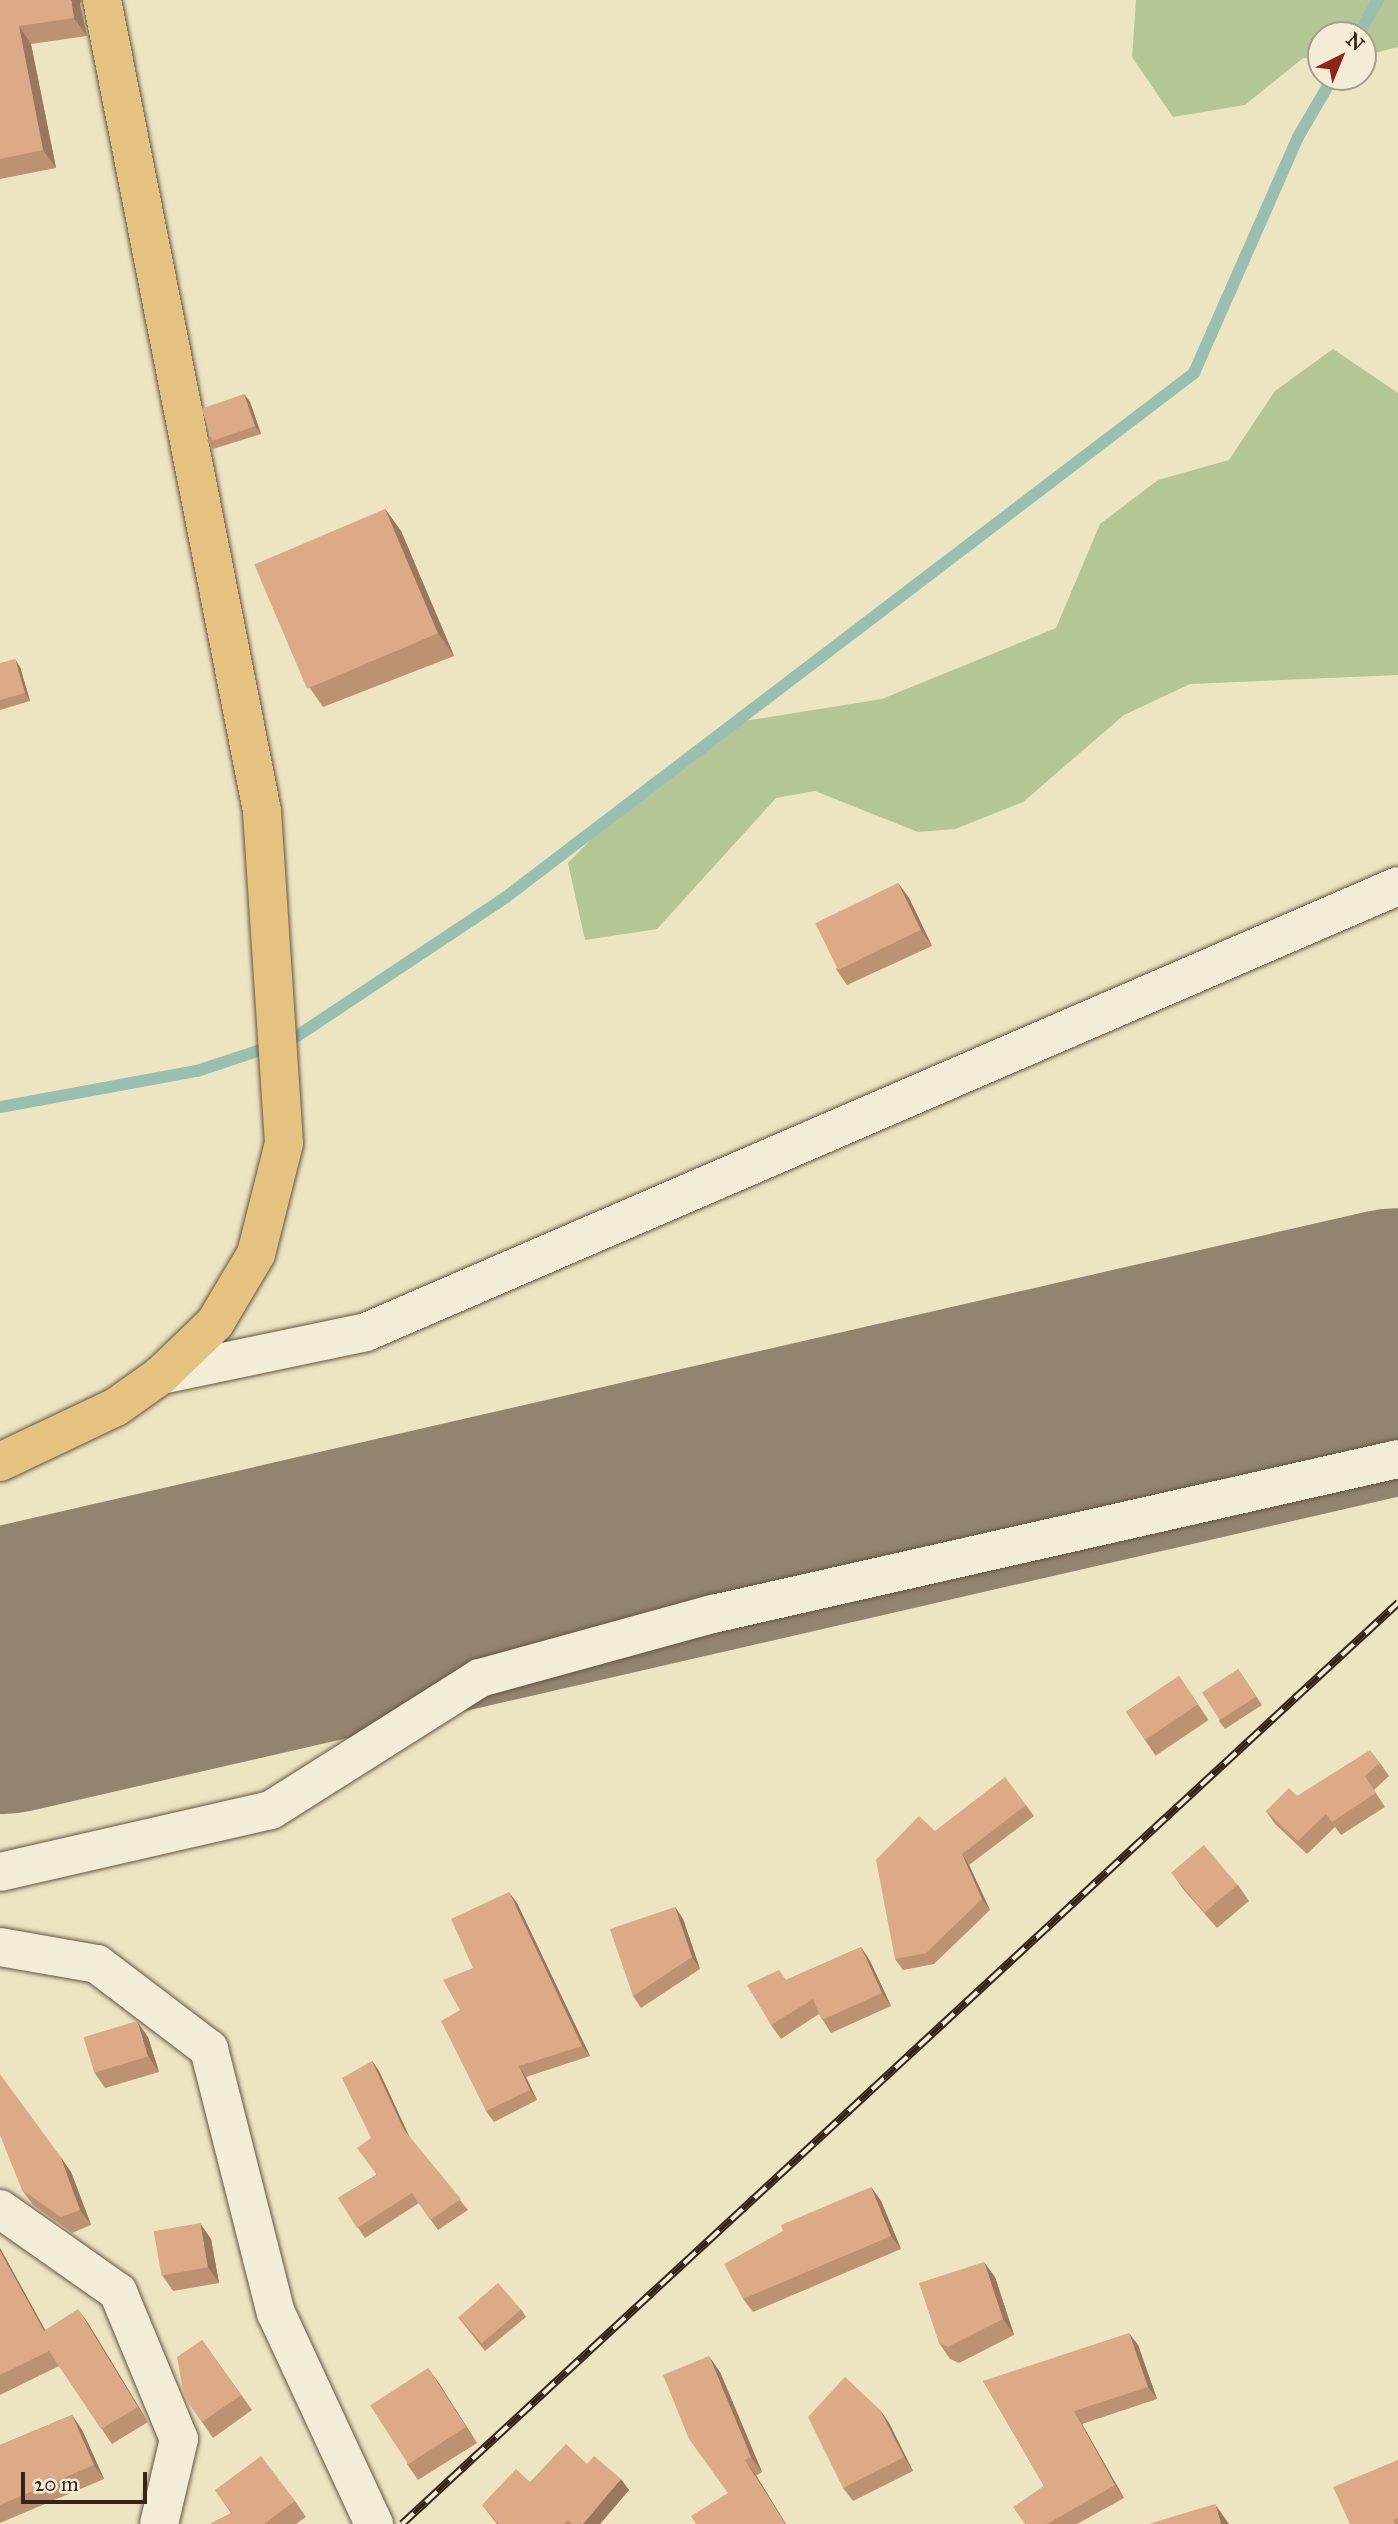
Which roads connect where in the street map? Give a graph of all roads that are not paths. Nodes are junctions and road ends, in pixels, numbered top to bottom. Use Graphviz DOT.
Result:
graph roads {
  1 [pos="102,0"];
  2 [pos="1398,886"];
  3 [pos="162,1375"];
  4 [pos="1398,1459"];
  5 [pos="0,1462"];
  6 [pos="0,1872"];
  7 [pos="0,1947"];
  8 [pos="0,2209"];
  9 [pos="159,2524"];
  10 [pos="374,2524"];
  1 -- 3 [label="main road"];
  2 -- 3 [label="street"];
  3 -- 5 [label="main road"];
  4 -- 6 [label="street"];
  7 -- 10 [label="street"];
  8 -- 9 [label="street"];
}
